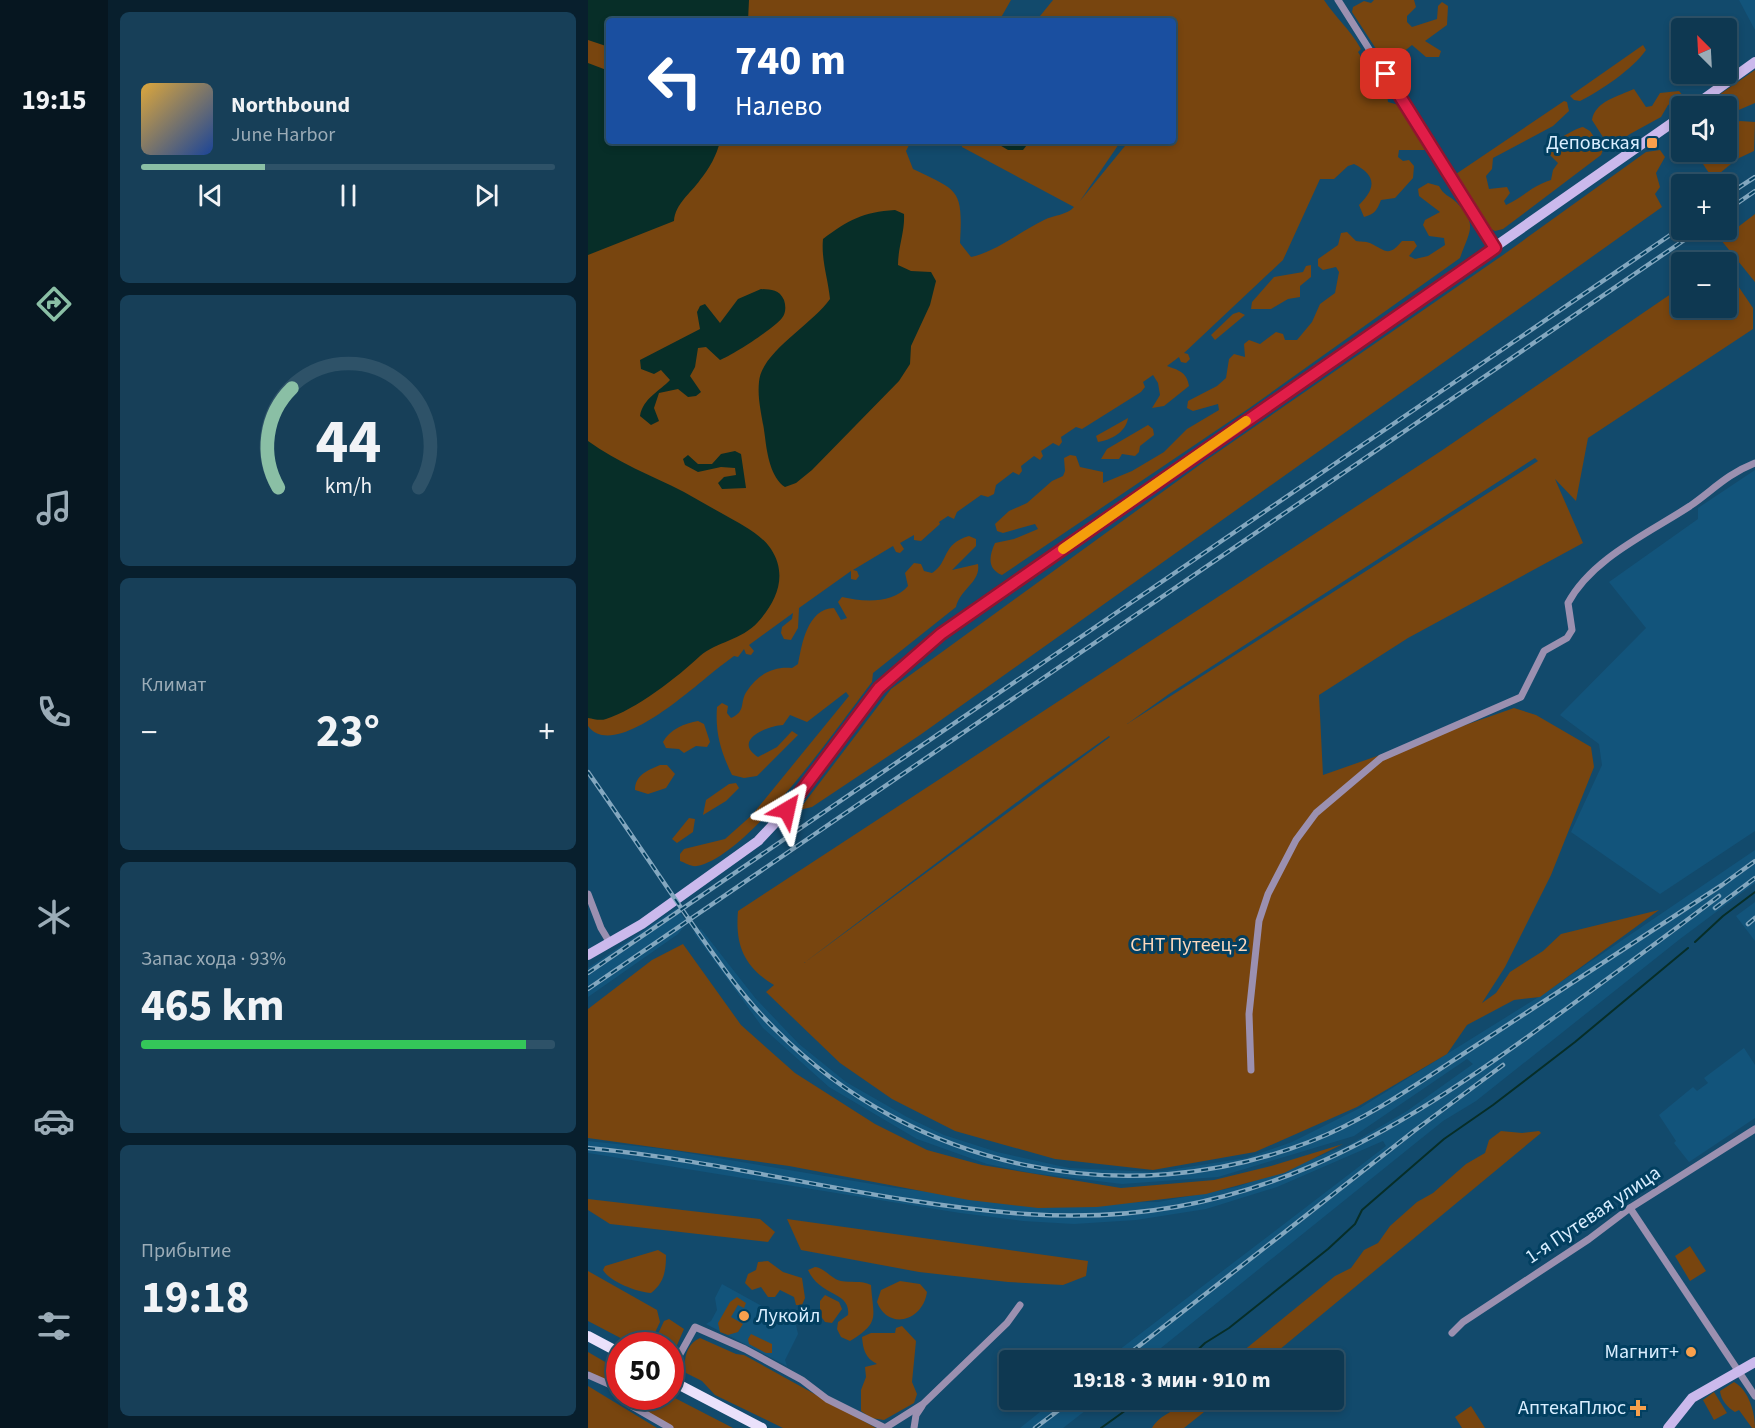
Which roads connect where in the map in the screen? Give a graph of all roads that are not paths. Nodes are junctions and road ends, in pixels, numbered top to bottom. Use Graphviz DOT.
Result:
graph roads {
  1 [pos="1338,0"];
  2 [pos="1755,62"];
  3 [pos="1708,96"];
  4 [pos="1671,124"];
  5 [pos="1495,248"];
  6 [pos="1755,463"];
  7 [pos="588,894"];
  8 [pos="610,943"];
  9 [pos="588,955"];
  10 [pos="1251,1070"];
  11 [pos="1755,1129"];
  12 [pos="1630,1208"];
  13 [pos="1020,1305"];
  14 [pos="1452,1332"];
  15 [pos="588,1336"];
  16 [pos="606,1346"];
  17 [pos="684,1347"];
  18 [pos="1755,1362"];
  19 [pos="1739,1372"];
  20 [pos="588,1375"];
  21 [pos="606,1383"];
  22 [pos="684,1387"];
  23 [pos="1755,1396"];
  24 [pos="923,1404"];
  25 [pos="639,1410"];
  26 [pos="670,1428"];
  27 [pos="762,1428"];
  28 [pos="885,1428"];
  29 [pos="914,1428"];
  30 [pos="1668,1428"];
  1 -- 5 [label="street"];
  2 -- 3 [label="main road"];
  4 -- 5 [label="main road"];
  5 -- 8 [label="main road"];
  6 -- 10 [label="street"];
  7 -- 8 [label="street"];
  8 -- 9 [label="main road"];
  11 -- 12 [label="street, 1-я Путевая улица"];
  12 -- 14 [label="street, 1-я Путевая улица"];
  12 -- 19 [label="street"];
  13 -- 24 [label="street"];
  15 -- 16 [label="main road"];
  17 -- 28 [label="street"];
  18 -- 19 [label="main road"];
  19 -- 23 [label="street"];
  19 -- 30 [label="main road"];
  20 -- 21 [label="street"];
  22 -- 27 [label="main road"];
  24 -- 28 [label="street"];
  24 -- 29 [label="street"];
  25 -- 26 [label="street"];
}
